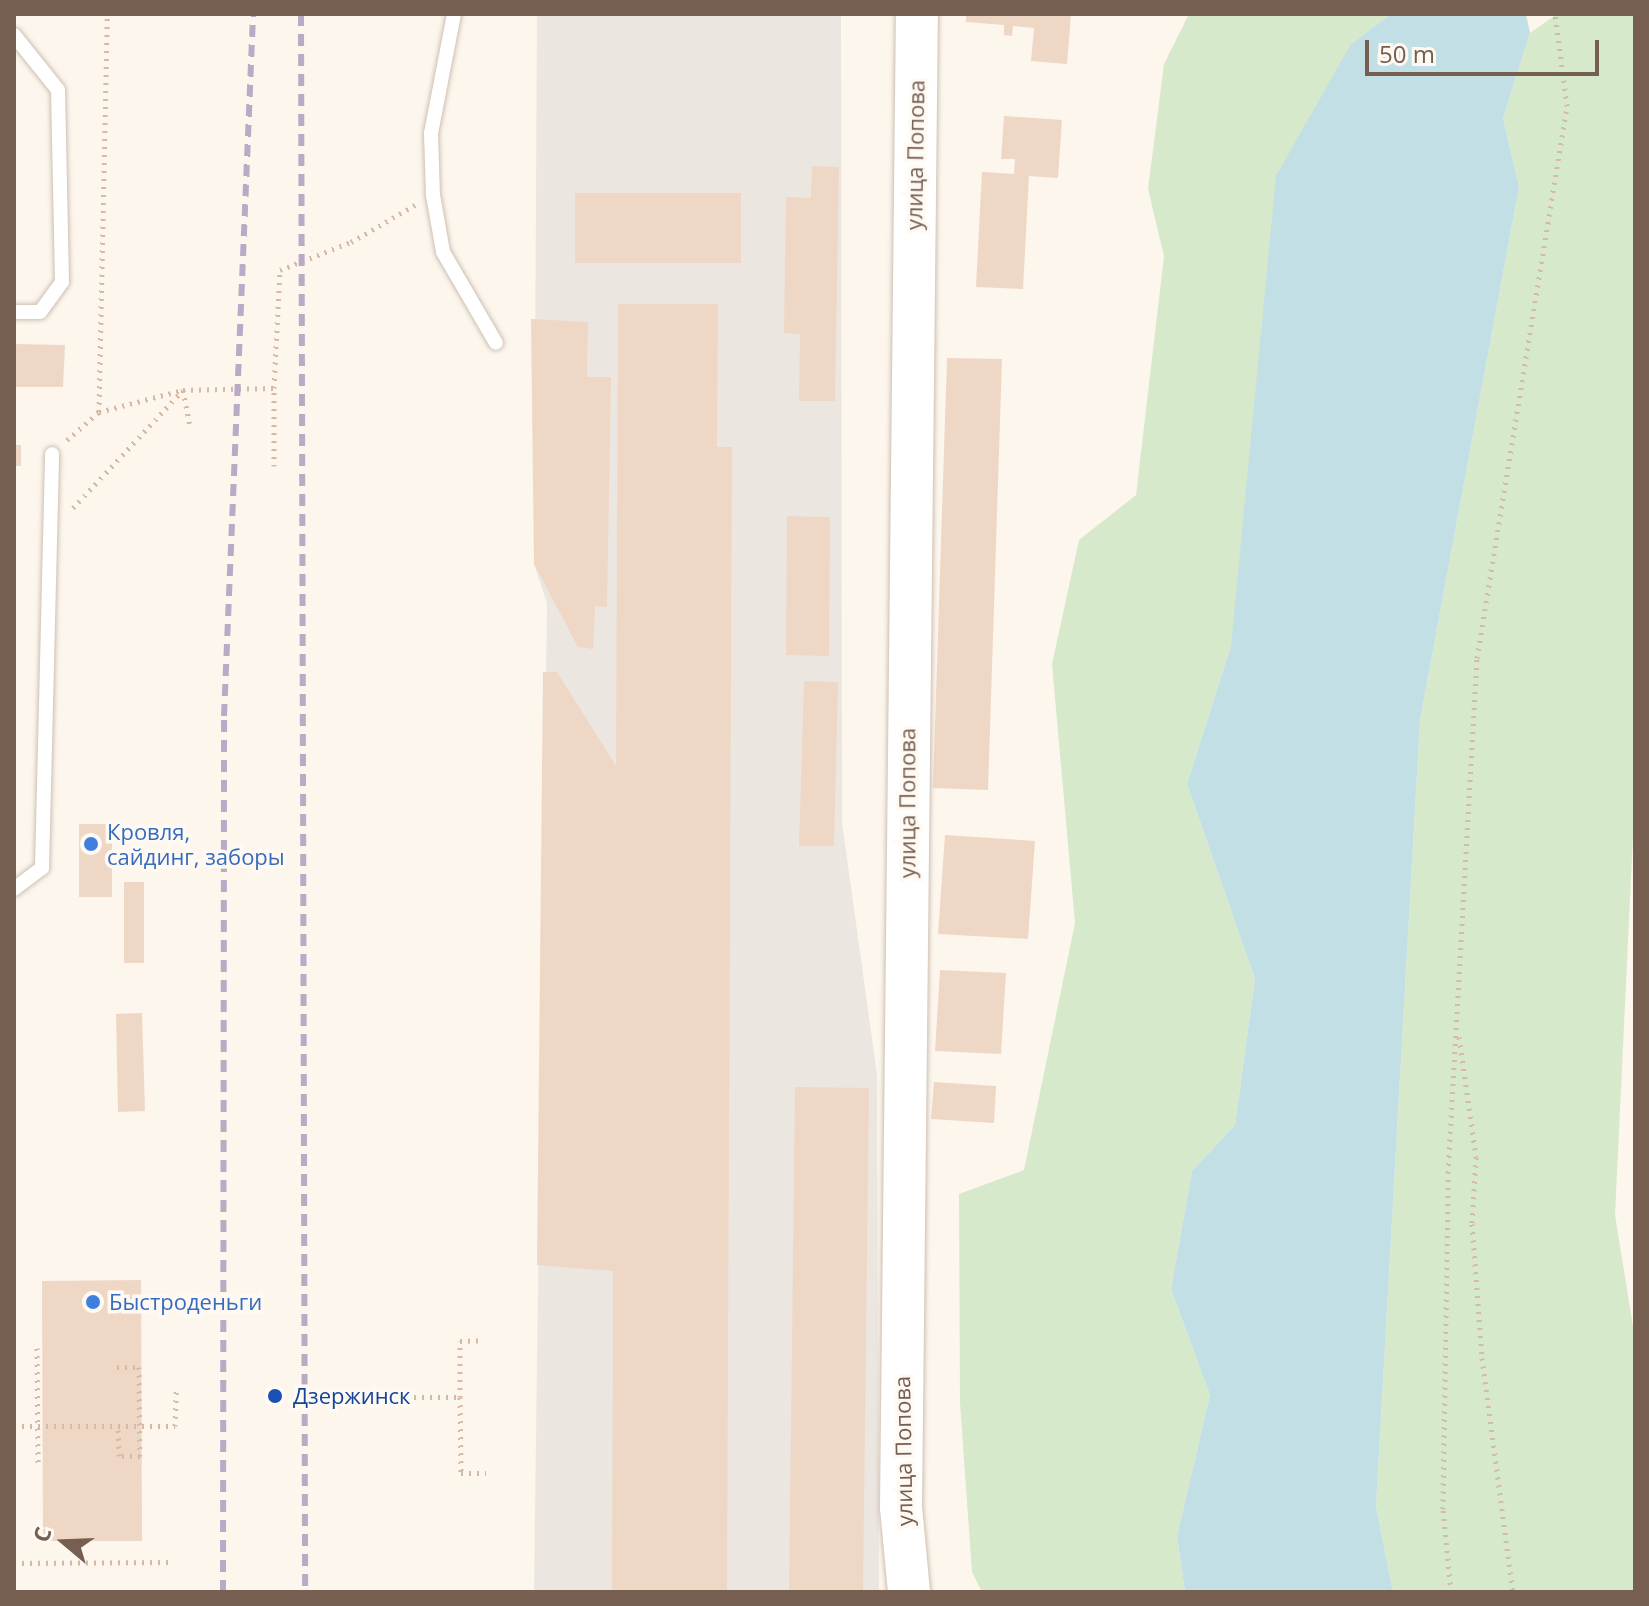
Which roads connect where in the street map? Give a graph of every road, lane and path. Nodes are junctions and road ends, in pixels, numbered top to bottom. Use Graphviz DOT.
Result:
graph roads {
  1 [pos="107,14"];
  2 [pos="454,14"];
  3 [pos="917,14"];
  4 [pos="1555,14"];
  5 [pos="14,35"];
  6 [pos="433,195"];
  7 [pos="14,312"];
  8 [pos="496,343"];
  9 [pos="274,388"];
  10 [pos="183,390"];
  11 [pos="99,412"];
  12 [pos="190,427"];
  13 [pos="52,454"];
  14 [pos="274,466"];
  15 [pos="50,532"];
  16 [pos="14,889"];
  17 [pos="1457,1023"];
  18 [pos="484,1340"];
  19 [pos="37,1348"];
  20 [pos="117,1367"];
  21 [pos="176,1389"];
  22 [pos="382,1397"];
  23 [pos="460,1397"];
  24 [pos="14,1426"];
  25 [pos="118,1427"];
  26 [pos="38,1464"];
  27 [pos="486,1473"];
  28 [pos="172,1562"];
  29 [pos="14,1563"];
  30 [pos="909,1592"];
  31 [pos="1451,1592"];
  32 [pos="1513,1592"];
  1 -- 11 [label="path"];
  2 -- 6 [label="lane"];
  3 -- 30 [label="street, улица Попова"];
  4 -- 17 [label="path"];
  5 -- 7 [label="lane"];
  6 -- 8 [label="lane"];
  6 -- 9 [label="path"];
  9 -- 10 [label="path"];
  9 -- 14 [label="path"];
  10 -- 11 [label="path"];
  10 -- 12 [label="path"];
  10 -- 15 [label="path"];
  11 -- 13 [label="path"];
  13 -- 15 [label="lane"];
  15 -- 16 [label="lane"];
  17 -- 31 [label="path"];
  17 -- 32 [label="path"];
  18 -- 23 [label="path"];
  19 -- 26 [label="path"];
  20 -- 25 [label="path"];
  21 -- 25 [label="path"];
  22 -- 23 [label="path"];
  23 -- 27 [label="path"];
  24 -- 25 [label="path"];
  28 -- 29 [label="path"];
}
